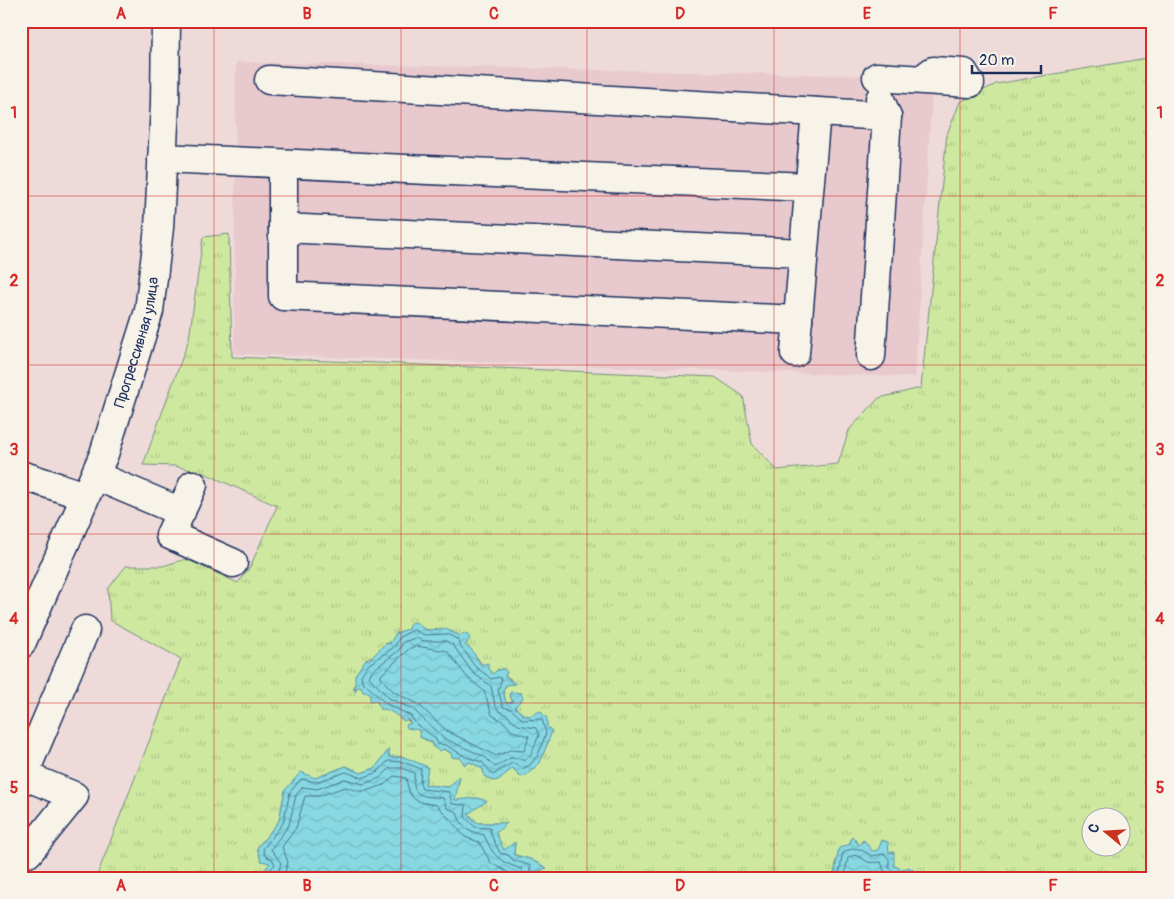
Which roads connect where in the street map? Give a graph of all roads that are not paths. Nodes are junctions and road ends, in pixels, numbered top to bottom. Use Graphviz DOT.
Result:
graph roads {
  1 [pos="166,21"];
  2 [pos="269,80"];
  3 [pos="921,80"];
  4 [pos="881,97"];
  5 [pos="816,112"];
  6 [pos="162,158"];
  7 [pos="283,164"];
  8 [pos="808,187"];
  9 [pos="283,228"];
  10 [pos="803,253"];
  11 [pos="798,320"];
  12 [pos="796,353"];
  13 [pos="871,356"];
  14 [pos="21,475"];
  15 [pos="193,485"];
  16 [pos="90,486"];
  17 [pos="180,512"];
  18 [pos="232,563"];
  19 [pos="85,630"];
  20 [pos="21,644"];
  21 [pos="22,778"];
  22 [pos="21,850"];
  1 -- 6 [label="street, Прогрессивная улица"];
  2 -- 5 [label="street"];
  3 -- 4 [label="street"];
  4 -- 5 [label="street"];
  4 -- 13 [label="street"];
  5 -- 8 [label="street"];
  6 -- 7 [label="street"];
  6 -- 16 [label="street, Прогрессивная улица"];
  7 -- 8 [label="street"];
  7 -- 9 [label="street"];
  8 -- 10 [label="street"];
  9 -- 10 [label="street"];
  9 -- 11 [label="street"];
  10 -- 11 [label="street"];
  11 -- 12 [label="street"];
  14 -- 16 [label="street"];
  15 -- 17 [label="street"];
  16 -- 17 [label="street"];
  16 -- 20 [label="street, Прогрессивная улица"];
  17 -- 18 [label="street"];
  19 -- 21 [label="street"];
  21 -- 22 [label="street"];
}
